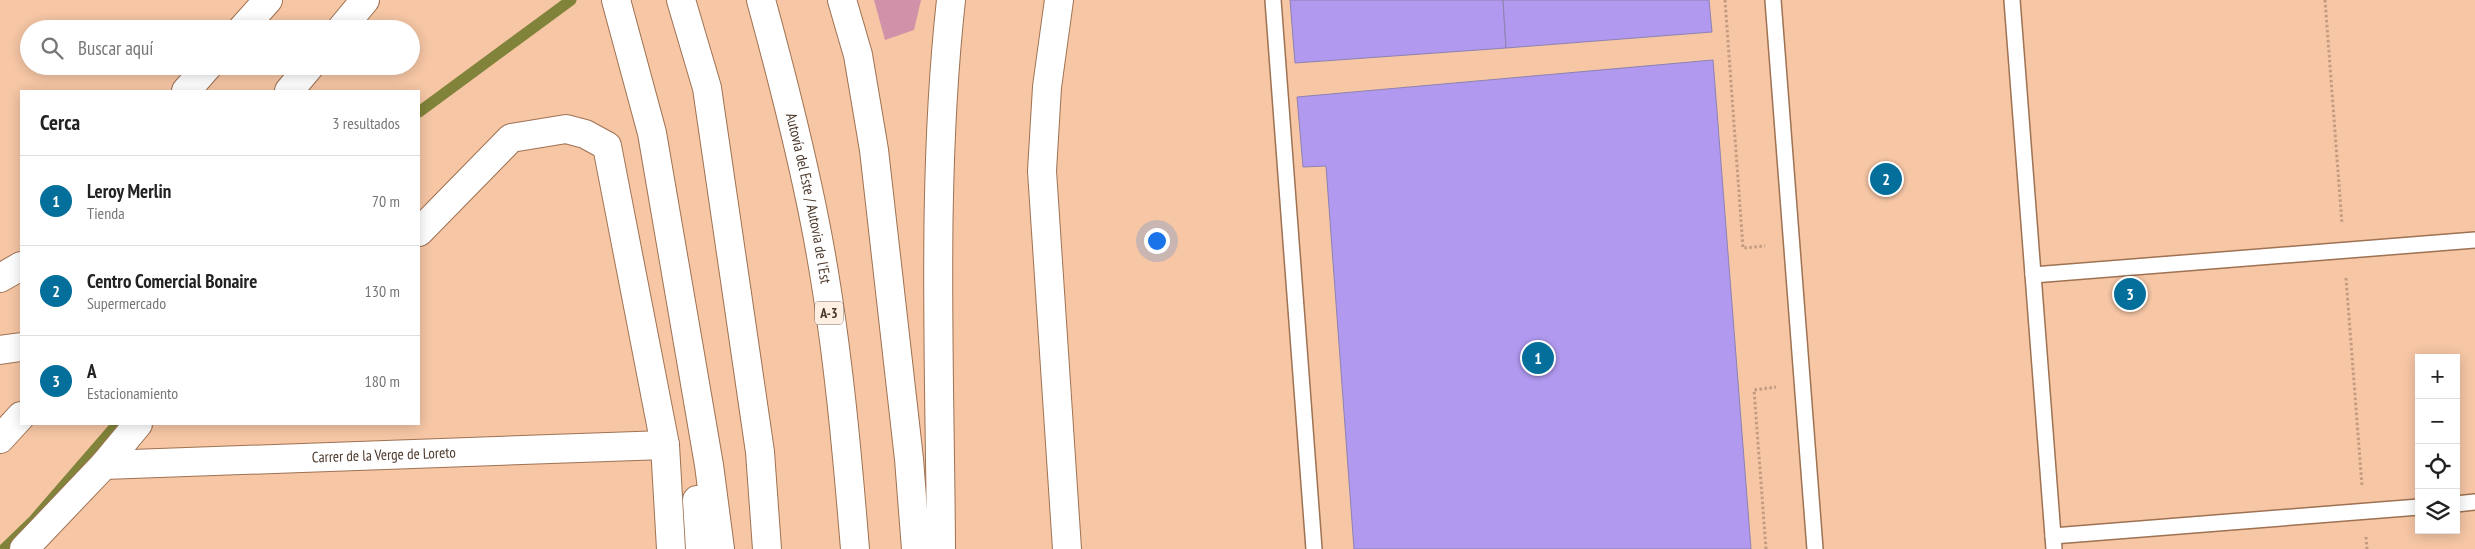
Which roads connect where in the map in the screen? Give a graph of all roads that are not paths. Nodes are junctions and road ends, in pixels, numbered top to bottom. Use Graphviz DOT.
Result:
graph roads {
  1 [pos="268,0"];
  2 [pos="365,0"];
  3 [pos="616,0"];
  4 [pos="681,0"];
  5 [pos="761,0"];
  6 [pos="842,0"];
  7 [pos="951,0"];
  8 [pos="1059,0"];
  9 [pos="1273,0"];
  10 [pos="1773,0"];
  11 [pos="2012,0"];
  12 [pos="250,20"];
  13 [pos="348,20"];
  14 [pos="200,75"];
  15 [pos="302,75"];
  16 [pos="187,90"];
  17 [pos="289,90"];
  18 [pos="420,231"];
  19 [pos="2475,240"];
  20 [pos="20,267"];
  21 [pos="2033,275"];
  22 [pos="0,278"];
  23 [pos="685,317"];
  24 [pos="20,347"];
  25 [pos="0,350"];
  26 [pos="20,417"];
  27 [pos="137,425"];
  28 [pos="0,440"];
  29 [pos="665,445"];
  30 [pos="104,465"];
  31 [pos="2475,502"];
  32 [pos="2460,504"];
  33 [pos="2415,506"];
  34 [pos="2054,542"];
  35 [pos="24,549"];
  36 [pos="671,549"];
  37 [pos="700,549"];
  38 [pos="720,549"];
  39 [pos="767,549"];
  40 [pos="855,549"];
  41 [pos="916,549"];
  42 [pos="941,549"];
  43 [pos="1067,549"];
  44 [pos="1314,549"];
  45 [pos="1815,549"];
  1 -- 12 [label="main road"];
  2 -- 13 [label="main road"];
  3 -- 23 [label="main road"];
  4 -- 39 [label="main road"];
  5 -- 40 [label="main road, Autovía del Este / Autovia de l'Est / A-3"];
  6 -- 41 [label="main road"];
  7 -- 42 [label="main road"];
  8 -- 43 [label="main road"];
  9 -- 44 [label="lane"];
  10 -- 45 [label="lane"];
  11 -- 21 [label="lane"];
  14 -- 16 [label="main road"];
  15 -- 17 [label="main road"];
  18 -- 29 [label="main road"];
  19 -- 21 [label="lane"];
  20 -- 22 [label="main road"];
  21 -- 34 [label="lane"];
  23 -- 37 [label="main road"];
  23 -- 38 [label="main road"];
  24 -- 25 [label="main road"];
  26 -- 28 [label="main road"];
  27 -- 30 [label="main road"];
  29 -- 30 [label="main road, Carrer de la Verge de Loreto"];
  29 -- 36 [label="main road"];
  30 -- 35 [label="main road"];
  31 -- 32 [label="lane"];
  33 -- 34 [label="lane"];
}
